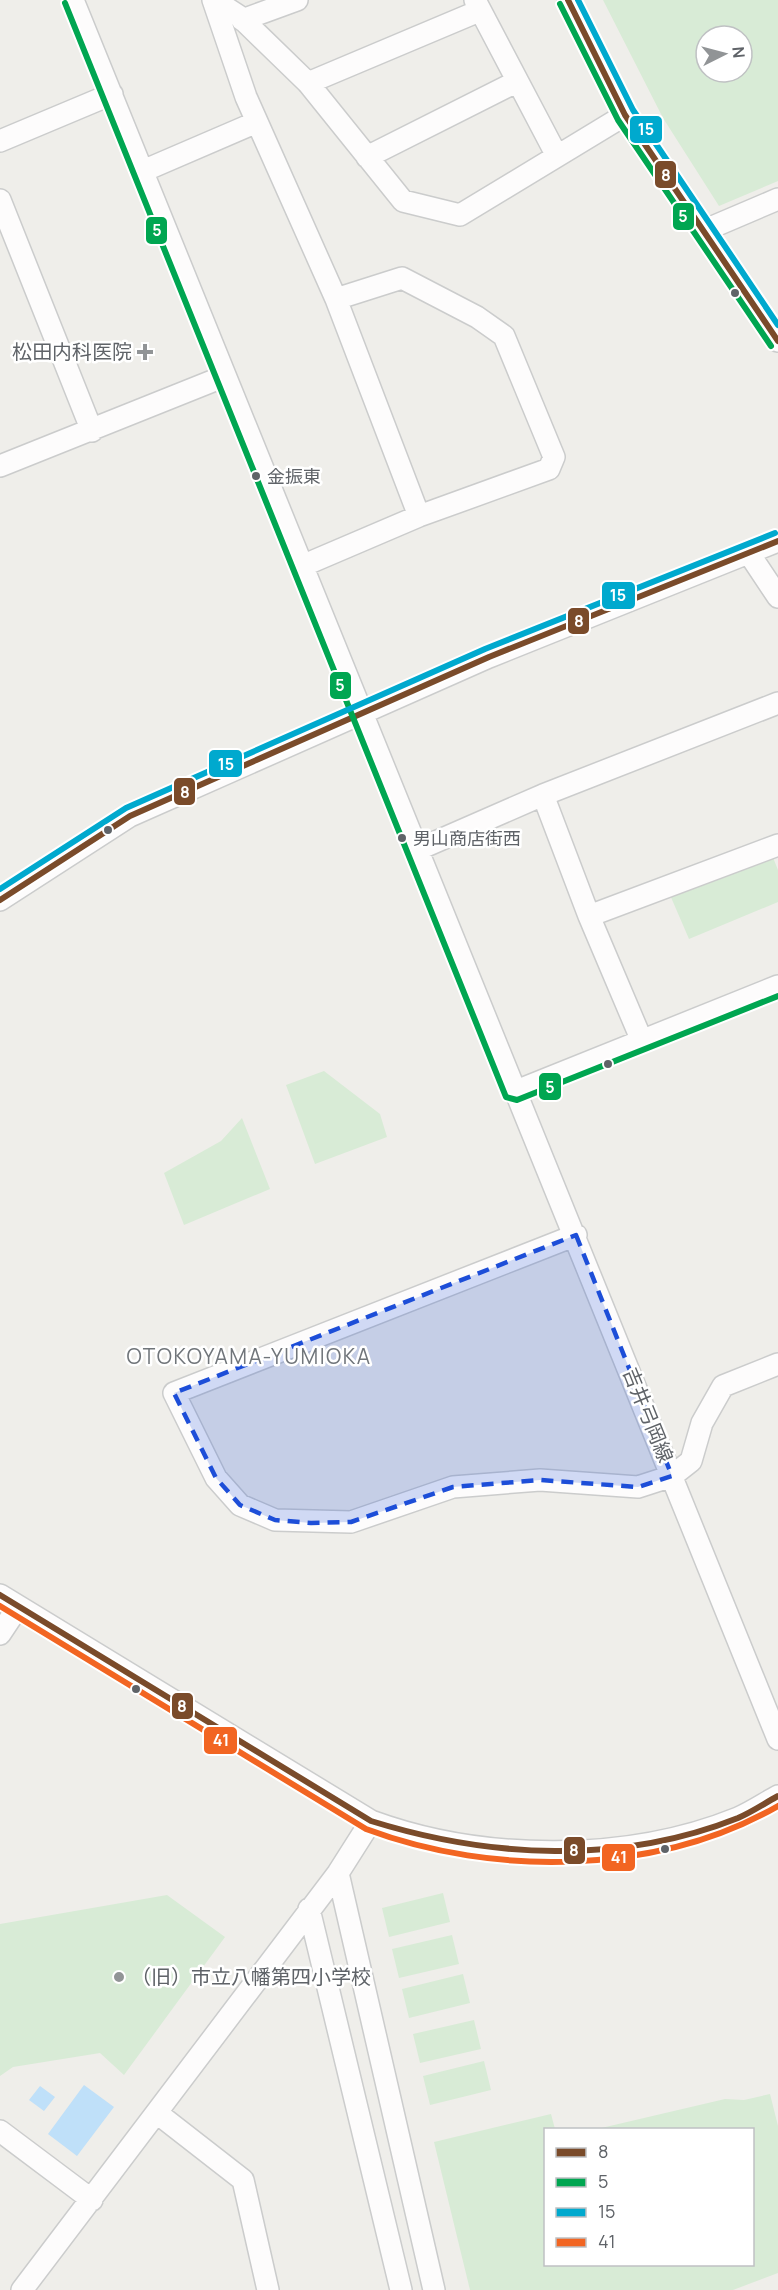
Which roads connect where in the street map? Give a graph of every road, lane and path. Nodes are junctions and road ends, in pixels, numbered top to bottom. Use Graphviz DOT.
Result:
graph roads {
  1 [pos="73,0"];
  2 [pos="213,0"];
  3 [pos="297,0"];
  4 [pos="568,0"];
  5 [pos="477,6"];
  6 [pos="242,20"];
  7 [pos="516,82"];
  8 [pos="308,83"];
  9 [pos="112,94"];
  10 [pos="625,115"];
  11 [pos="257,122"];
  12 [pos="0,141"];
  13 [pos="557,156"];
  14 [pos="367,157"];
  15 [pos="143,171"];
  16 [pos="778,199"];
  17 [pos="0,200"];
  18 [pos="703,231"];
  19 [pos="336,299"];
  20 [pos="778,340"];
  21 [pos="225,376"];
  22 [pos="92,431"];
  23 [pos="0,466"];
  24 [pos="419,516"];
  25 [pos="778,541"];
  26 [pos="748,552"];
  27 [pos="302,566"];
  28 [pos="778,597"];
  29 [pos="778,703"];
  30 [pos="361,714"];
  31 [pos="543,795"];
  32 [pos="778,845"];
  33 [pos="417,850"];
  34 [pos="0,900"];
  35 [pos="589,916"];
  36 [pos="778,986"];
  37 [pos="642,1041"];
  38 [pos="514,1092"];
  39 [pos="576,1235"];
  40 [pos="778,1364"];
  41 [pos="672,1476"];
  42 [pos="0,1595"];
  43 [pos="18,1607"];
  44 [pos="0,1634"];
  45 [pos="778,1739"];
  46 [pos="778,1796"];
  47 [pos="371,1821"];
  48 [pos="338,1873"];
  49 [pos="309,1909"];
  50 [pos="157,2113"];
  51 [pos="393,2115"];
  52 [pos="360,2120"];
  53 [pos="0,2131"];
  54 [pos="92,2200"];
  55 [pos="22,2290"];
  56 [pos="268,2290"];
  57 [pos="401,2290"];
  58 [pos="434,2290"];
  1 -- 9 [label="street, 吉井弓岡線"];
  2 -- 6 [label="street"];
  2 -- 11 [label="street"];
  3 -- 6 [label="street"];
  4 -- 10 [label="street"];
  5 -- 7 [label="street"];
  5 -- 8 [label="street"];
  6 -- 8 [label="street"];
  7 -- 13 [label="street"];
  7 -- 14 [label="street"];
  8 -- 14 [label="street"];
  9 -- 12 [label="street"];
  9 -- 15 [label="street, 吉井弓岡線"];
  10 -- 13 [label="street"];
  10 -- 18 [label="street"];
  11 -- 15 [label="street"];
  11 -- 19 [label="street"];
  13 -- 14 [label="street"];
  15 -- 21 [label="street, 吉井弓岡線"];
  16 -- 18 [label="street"];
  17 -- 22 [label="street"];
  18 -- 20 [label="street"];
  19 -- 24 [label="street"];
  19 -- 24 [label="street"];
  21 -- 22 [label="street"];
  21 -- 27 [label="street, 吉井弓岡線"];
  22 -- 23 [label="street"];
  24 -- 27 [label="street"];
  25 -- 26 [label="street"];
  26 -- 28 [label="street"];
  26 -- 30 [label="street"];
  27 -- 30 [label="street, 吉井弓岡線"];
  29 -- 31 [label="street"];
  30 -- 33 [label="street, 吉井弓岡線"];
  30 -- 34 [label="street"];
  31 -- 33 [label="street"];
  31 -- 35 [label="street"];
  32 -- 35 [label="street"];
  33 -- 38 [label="street, 吉井弓岡線"];
  35 -- 37 [label="street"];
  36 -- 37 [label="street"];
  37 -- 38 [label="street"];
  38 -- 39 [label="street, 吉井弓岡線"];
  39 -- 41 [label="street, 吉井弓岡線"];
  39 -- 41 [label="street"];
  40 -- 41 [label="street"];
  41 -- 45 [label="street, 吉井弓岡線"];
  42 -- 43 [label="street"];
  43 -- 44 [label="street"];
  43 -- 47 [label="street"];
  46 -- 47 [label="street"];
  47 -- 48 [label="street"];
  48 -- 49 [label="street"];
  48 -- 51 [label="street"];
  49 -- 50 [label="street"];
  49 -- 52 [label="street"];
  50 -- 54 [label="street"];
  50 -- 56 [label="street"];
  51 -- 52 [label="street"];
  51 -- 58 [label="street"];
  52 -- 57 [label="street"];
  53 -- 54 [label="street"];
  54 -- 55 [label="street"];
}
